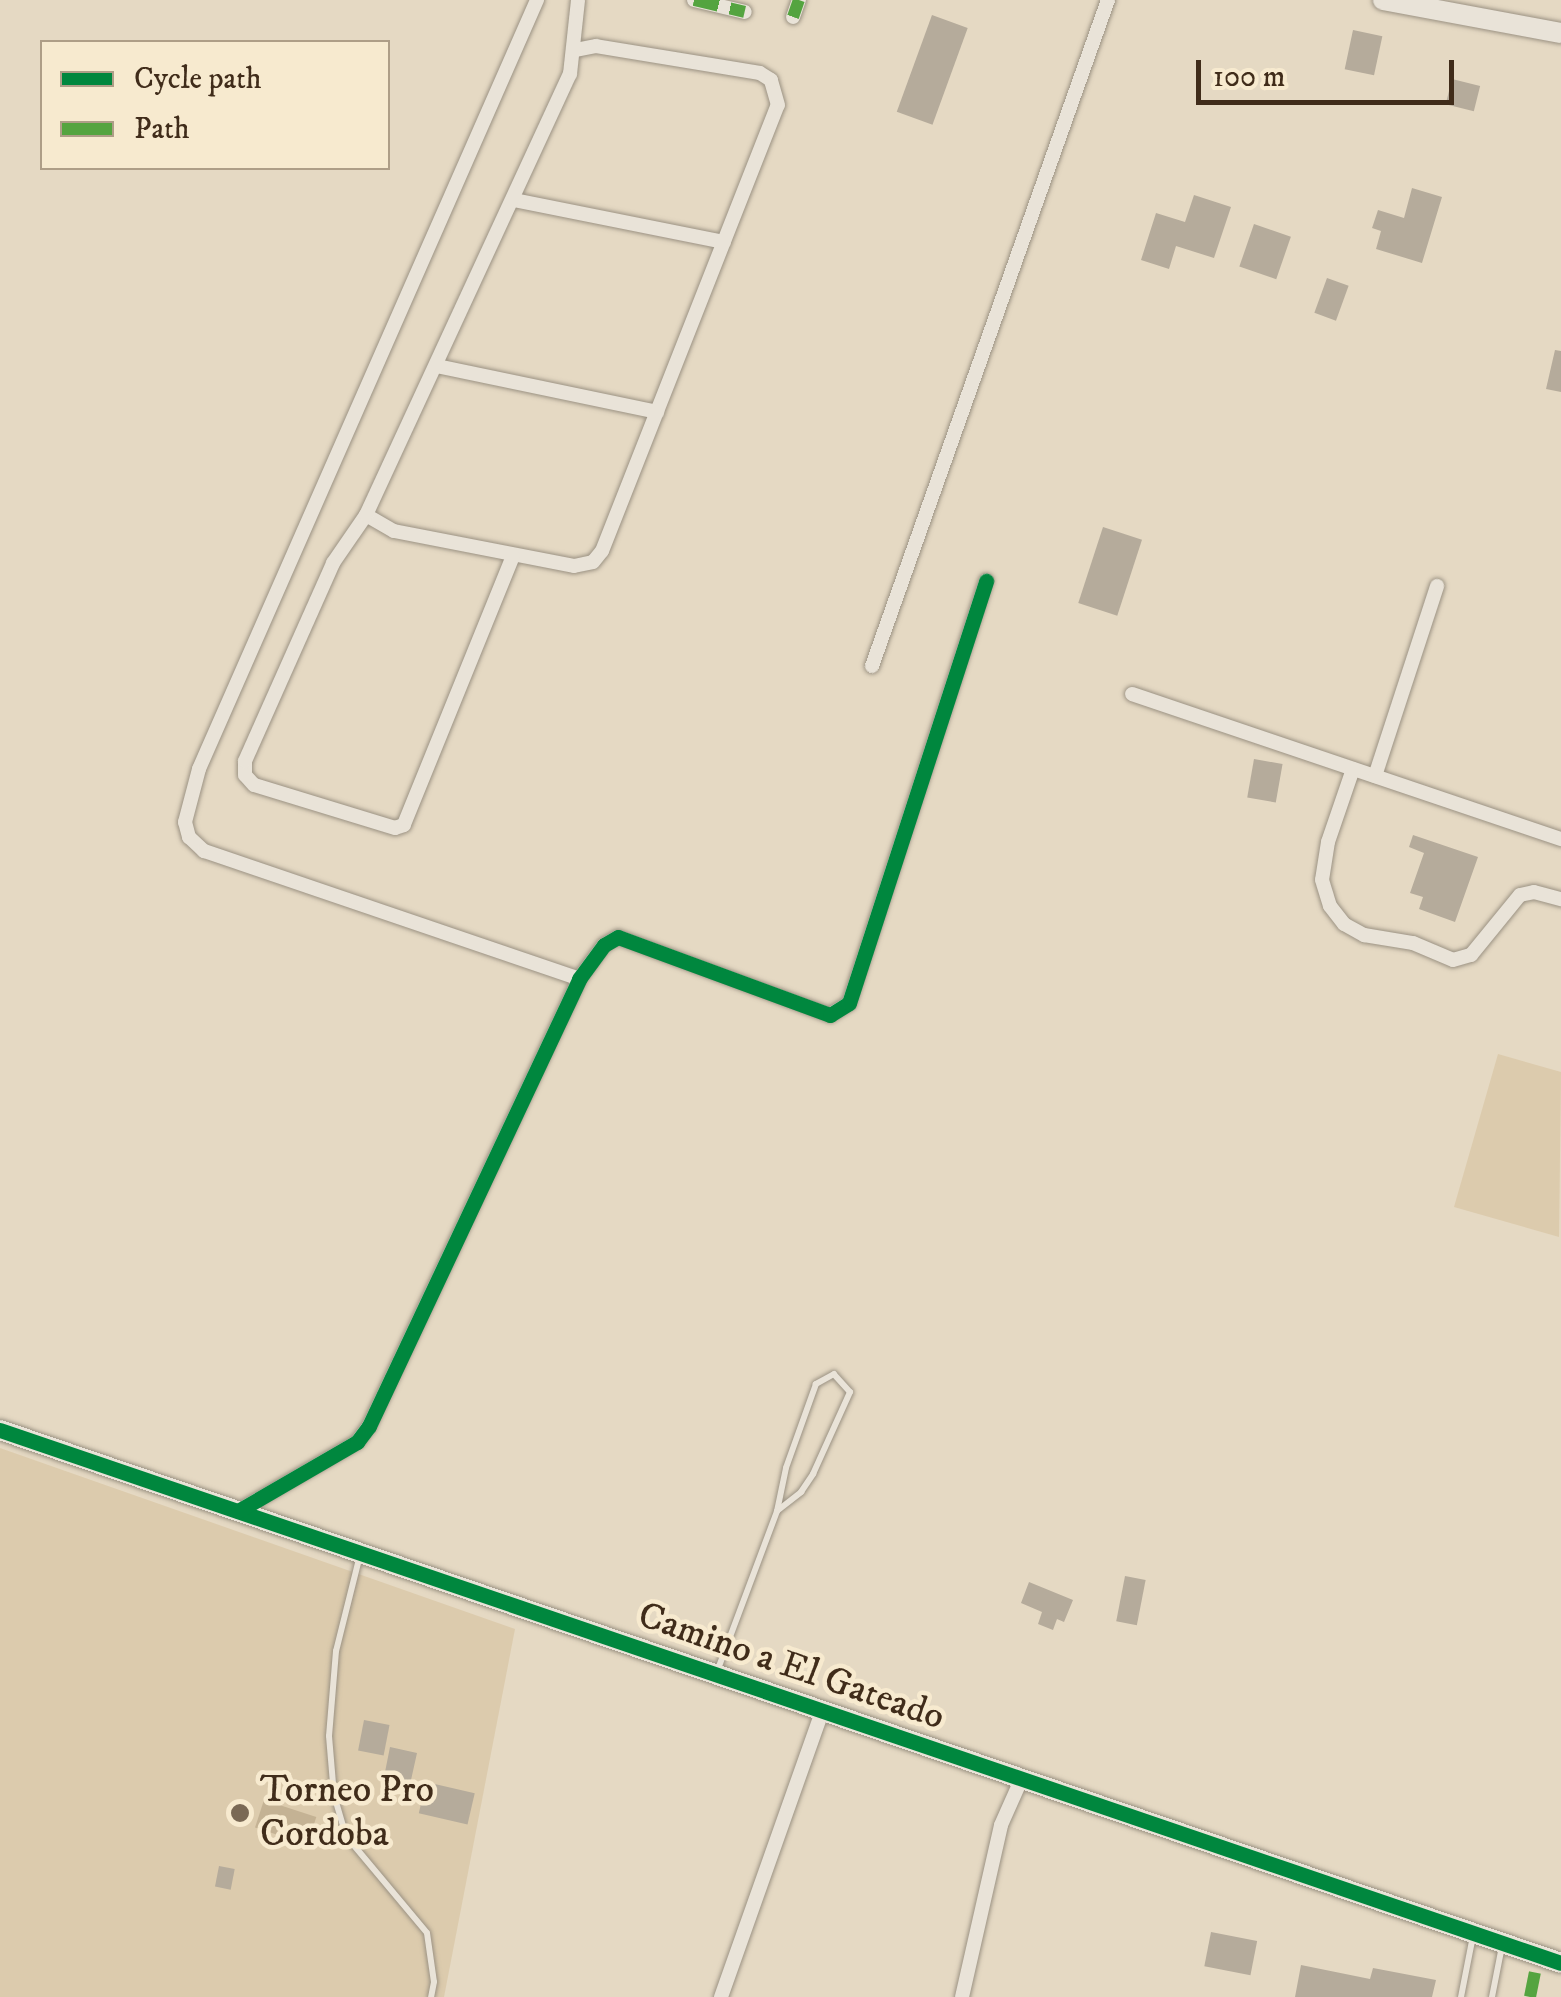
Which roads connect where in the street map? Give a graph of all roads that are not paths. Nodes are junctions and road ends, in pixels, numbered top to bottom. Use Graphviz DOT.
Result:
graph roads {
  1 [pos="537,0"];
  2 [pos="578,0"];
  3 [pos="694,0"];
  4 [pos="800,0"];
  5 [pos="1108,0"];
  6 [pos="1384,0"];
  7 [pos="745,12"];
  8 [pos="793,16"];
  9 [pos="1561,33"];
  10 [pos="575,50"];
  11 [pos="514,200"];
  12 [pos="724,242"];
  13 [pos="437,366"];
  14 [pos="657,412"];
  15 [pos="366,515"];
  16 [pos="514,556"];
  17 [pos="986,582"];
  18 [pos="1437,586"];
  19 [pos="872,666"];
  20 [pos="1132,694"];
  21 [pos="1353,769"];
  22 [pos="1375,776"];
  23 [pos="1561,839"];
  24 [pos="1561,899"];
  25 [pos="579,979"];
  26 [pos="0,1431"];
  27 [pos="238,1511"];
  28 [pos="777,1511"];
  29 [pos="360,1554"];
  30 [pos="716,1675"];
  31 [pos="822,1712"];
  32 [pos="1021,1780"];
  33 [pos="1473,1934"];
  34 [pos="1503,1944"];
  35 [pos="1561,1963"];
  36 [pos="432,1997"];
  37 [pos="721,1997"];
  38 [pos="962,1997"];
  39 [pos="1461,1997"];
  40 [pos="1492,1997"];
  1 -- 25 [label="street"];
  2 -- 10 [label="street"];
  3 -- 7 [label="street"];
  4 -- 8 [label="street"];
  5 -- 19 [label="street"];
  6 -- 9 [label="street"];
  10 -- 11 [label="street"];
  10 -- 12 [label="street"];
  11 -- 12 [label="street"];
  11 -- 13 [label="street"];
  12 -- 14 [label="street"];
  13 -- 14 [label="street"];
  13 -- 15 [label="street"];
  14 -- 16 [label="street"];
  15 -- 16 [label="street"];
  15 -- 16 [label="street"];
  17 -- 25 [label="street"];
  18 -- 22 [label="street"];
  20 -- 21 [label="street"];
  21 -- 22 [label="street"];
  21 -- 24 [label="street"];
  22 -- 23 [label="street"];
  25 -- 27 [label="street"];
  26 -- 27 [label="street, Camino a El Gateado"];
  27 -- 29 [label="street, Camino a El Gateado"];
  28 -- 28 [label="lane"];
  28 -- 30 [label="lane"];
  29 -- 30 [label="street, Camino a El Gateado"];
  29 -- 36 [label="lane"];
  30 -- 31 [label="street, Camino a El Gateado"];
  31 -- 32 [label="street, Camino a El Gateado"];
  31 -- 37 [label="street"];
  32 -- 33 [label="street, Camino a El Gateado"];
  32 -- 38 [label="street"];
  33 -- 34 [label="street, Camino a El Gateado"];
  33 -- 39 [label="lane"];
  34 -- 35 [label="street, Camino a El Gateado"];
  34 -- 40 [label="lane"];
}
